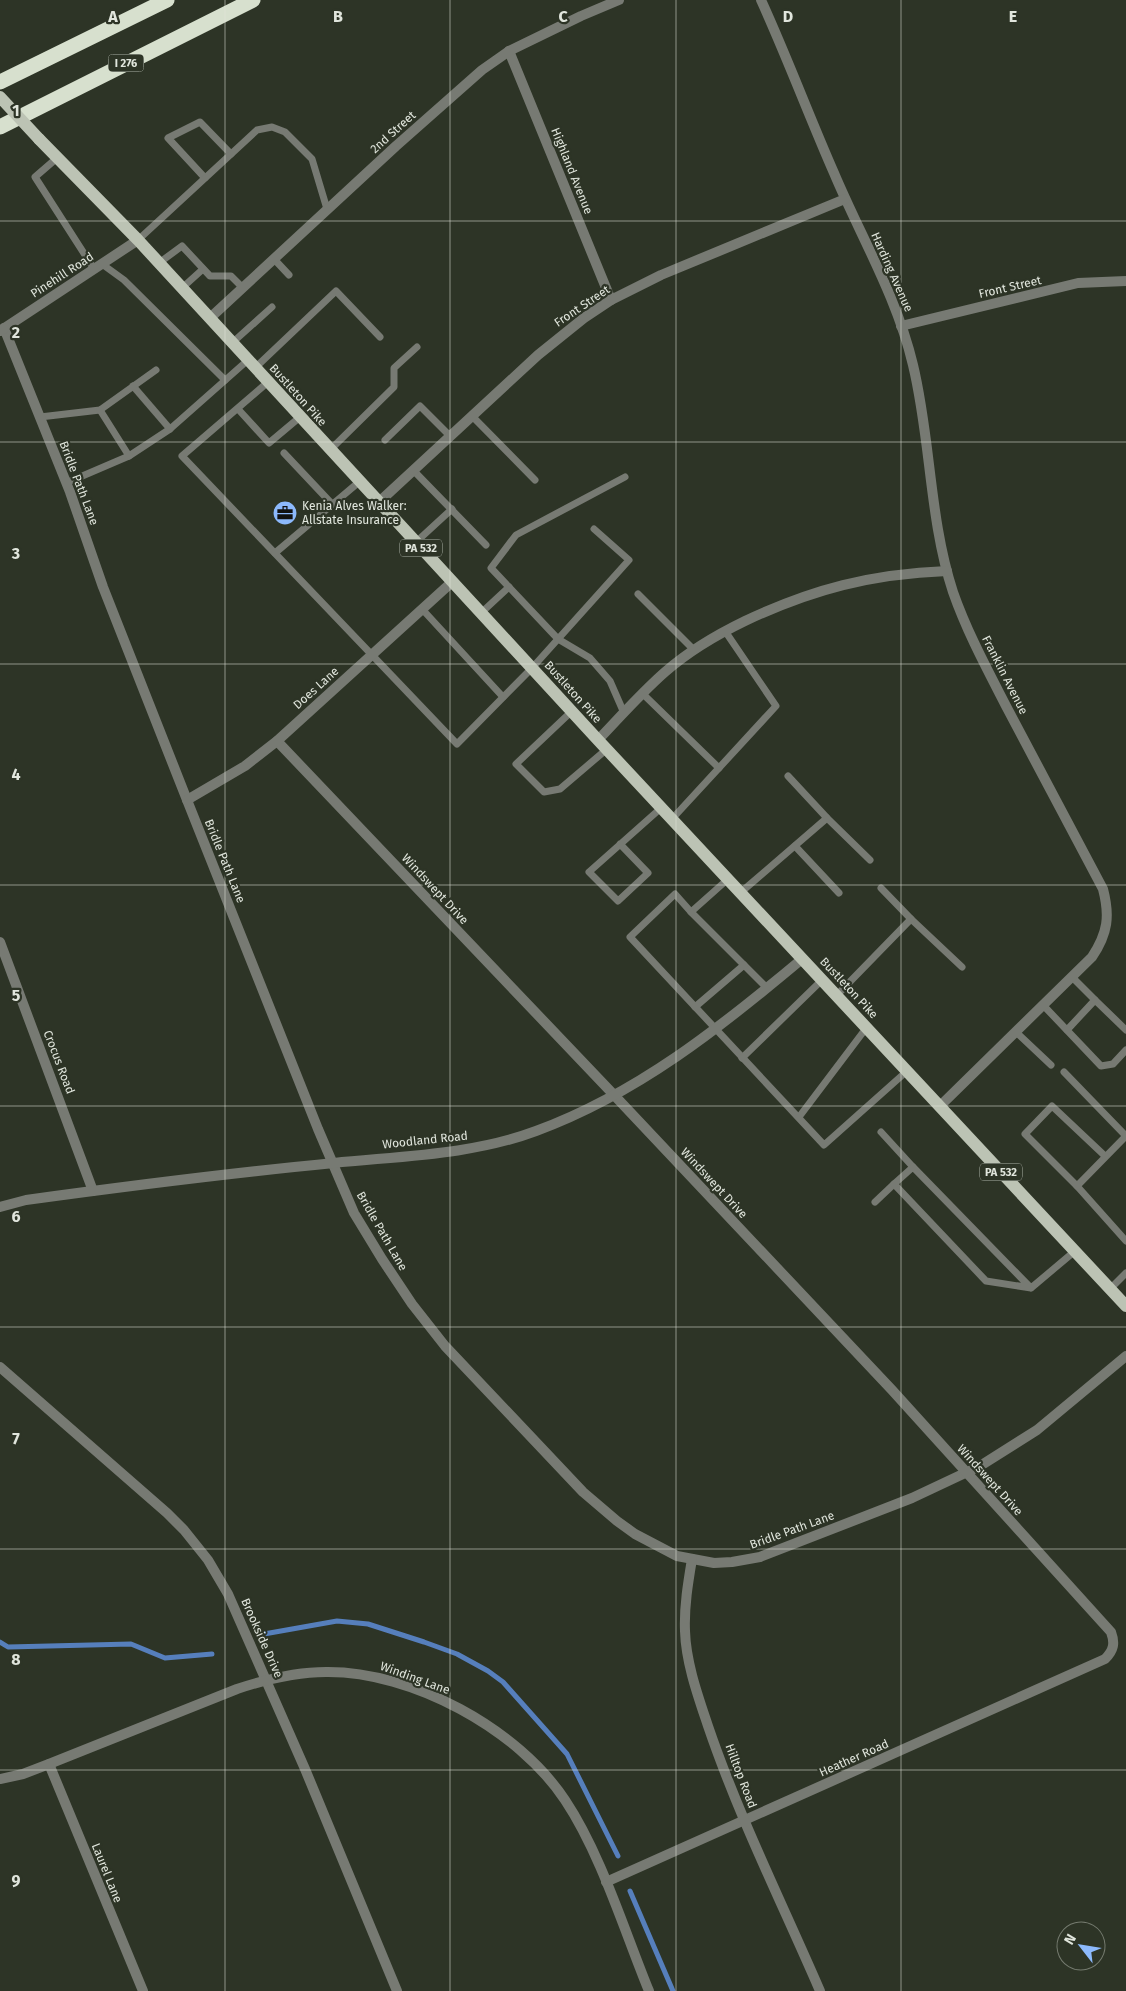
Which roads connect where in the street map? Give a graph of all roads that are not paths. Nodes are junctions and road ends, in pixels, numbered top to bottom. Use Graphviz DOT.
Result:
graph roads {
  1 [pos="167,0"];
  2 [pos="253,0"];
  3 [pos="619,0"];
  4 [pos="761,0"];
  5 [pos="509,51"];
  6 [pos="0,82"];
  7 [pos="0,97"];
  8 [pos="0,126"];
  9 [pos="231,154"];
  10 [pos="57,158"];
  11 [pos="205,178"];
  12 [pos="846,199"];
  13 [pos="327,210"];
  14 [pos="138,240"];
  15 [pos="274,259"];
  16 [pos="159,263"];
  17 [pos="98,266"];
  18 [pos="203,269"];
  19 [pos="288,275"];
  20 [pos="1126,281"];
  21 [pos="182,288"];
  22 [pos="243,288"];
  23 [pos="611,300"];
  24 [pos="272,307"];
  25 [pos="210,318"];
  26 [pos="901,326"];
  27 [pos="2,330"];
  28 [pos="380,337"];
  29 [pos="232,343"];
  30 [pos="417,347"];
  31 [pos="252,364"];
  32 [pos="156,370"];
  33 [pos="225,380"];
  34 [pos="268,382"];
  35 [pos="133,386"];
  36 [pos="238,408"];
  37 [pos="100,410"];
  38 [pos="472,416"];
  39 [pos="40,417"];
  40 [pos="300,417"];
  41 [pos="170,429"];
  42 [pos="450,436"];
  43 [pos="385,440"];
  44 [pos="330,450"];
  45 [pos="284,453"];
  46 [pos="129,456"];
  47 [pos="413,470"];
  48 [pos="625,477"];
  49 [pos="535,480"];
  50 [pos="360,482"];
  51 [pos="66,483"];
  52 [pos="378,503"];
  53 [pos="332,504"];
  54 [pos="452,510"];
  55 [pos="594,529"];
  56 [pos="416,543"];
  57 [pos="486,545"];
  58 [pos="275,553"];
  59 [pos="947,571"];
  60 [pos="452,582"];
  61 [pos="510,587"];
  62 [pos="638,594"];
  63 [pos="422,609"];
  64 [pos="481,613"];
  65 [pos="725,631"];
  66 [pos="558,639"];
  67 [pos="694,649"];
  68 [pos="373,654"];
  69 [pos="532,668"];
  70 [pos="643,694"];
  71 [pos="503,697"];
  72 [pos="572,711"];
  73 [pos="624,713"];
  74 [pos="277,740"];
  75 [pos="602,744"];
  76 [pos="719,768"];
  77 [pos="788,776"];
  78 [pos="187,800"];
  79 [pos="661,808"];
  80 [pos="827,818"];
  81 [pos="672,819"];
  82 [pos="620,844"];
  83 [pos="795,846"];
  84 [pos="870,860"];
  85 [pos="728,879"];
  86 [pos="881,888"];
  87 [pos="740,893"];
  88 [pos="839,893"];
  89 [pos="691,912"];
  90 [pos="911,919"];
  91 [pos="0,942"];
  92 [pos="802,958"];
  93 [pos="744,965"];
  94 [pos="962,967"];
  95 [pos="1072,977"];
  96 [pos="822,980"];
  97 [pos="767,988"];
  98 [pos="837,995"];
  99 [pos="1095,1000"];
  100 [pos="1043,1005"];
  101 [pos="695,1007"];
  102 [pos="867,1027"];
  103 [pos="716,1029"];
  104 [pos="1067,1030"];
  105 [pos="1126,1030"];
  106 [pos="1016,1032"];
  107 [pos="1126,1050"];
  108 [pos="742,1058"];
  109 [pos="1051,1065"];
  110 [pos="907,1071"];
  111 [pos="1064,1072"];
  112 [pos="614,1094"];
  113 [pos="940,1106"];
  114 [pos="799,1118"];
  115 [pos="881,1132"];
  116 [pos="1126,1136"];
  117 [pos="1105,1156"];
  118 [pos="333,1163"];
  119 [pos="913,1167"];
  120 [pos="894,1184"];
  121 [pos="1077,1186"];
  122 [pos="93,1191"];
  123 [pos="875,1202"];
  124 [pos="0,1207"];
  125 [pos="1126,1241"];
  126 [pos="1075,1251"];
  127 [pos="1126,1273"];
  128 [pos="1031,1288"];
  129 [pos="1110,1288"];
  130 [pos="1126,1306"];
  131 [pos="1126,1356"];
  132 [pos="0,1367"];
  133 [pos="966,1472"];
  134 [pos="692,1560"];
  135 [pos="1111,1653"];
  136 [pos="266,1680"];
  137 [pos="49,1764"];
  138 [pos="0,1779"];
  139 [pos="744,1820"];
  140 [pos="606,1882"];
  141 [pos="143,1991"];
  142 [pos="397,1991"];
  143 [pos="648,1991"];
  144 [pos="820,1991"];
  1 -- 6 [label="highway"];
  2 -- 8 [label="highway, I 276"];
  3 -- 5 [label="street, 2nd Street"];
  4 -- 12 [label="street, Harding Avenue"];
  5 -- 13 [label="street, 2nd Street"];
  5 -- 23 [label="street, Highland Avenue"];
  7 -- 10 [label="main road, Bustleton Pike / PA 532, bridge"];
  9 -- 11 [label="lane"];
  9 -- 11 [label="lane"];
  9 -- 13 [label="lane"];
  10 -- 14 [label="main road, Bustleton Pike / PA 532"];
  10 -- 17 [label="lane"];
  11 -- 14 [label="lane"];
  12 -- 23 [label="street, Front Street"];
  12 -- 26 [label="street, Harding Avenue"];
  13 -- 15 [label="street, 2nd Street"];
  14 -- 16 [label="main road, Bustleton Pike / PA 532"];
  14 -- 17 [label="street, Pinehill Road"];
  15 -- 19 [label="lane"];
  15 -- 22 [label="street, 2nd Street"];
  16 -- 18 [label="lane"];
  16 -- 21 [label="main road, Bustleton Pike / PA 532"];
  17 -- 27 [label="street, Pinehill Road"];
  17 -- 33 [label="lane"];
  18 -- 21 [label="lane"];
  18 -- 22 [label="lane"];
  20 -- 26 [label="street, Front Street"];
  21 -- 25 [label="main road, Bustleton Pike / PA 532"];
  22 -- 25 [label="street, 2nd Street"];
  23 -- 38 [label="street, Front Street"];
  24 -- 29 [label="lane"];
  25 -- 29 [label="main road, Bustleton Pike / PA 532"];
  26 -- 59 [label="street, Harding Avenue"];
  27 -- 39 [label="street, Bridle Path Lane"];
  28 -- 31 [label="lane"];
  29 -- 31 [label="main road, Bustleton Pike / PA 532"];
  30 -- 44 [label="lane"];
  31 -- 33 [label="lane"];
  31 -- 34 [label="main road, Bustleton Pike / PA 532"];
  32 -- 35 [label="lane"];
  33 -- 41 [label="lane"];
  34 -- 36 [label="lane"];
  34 -- 40 [label="main road, Bustleton Pike / PA 532"];
  35 -- 37 [label="lane"];
  35 -- 41 [label="lane"];
  36 -- 40 [label="lane"];
  36 -- 58 [label="lane"];
  37 -- 39 [label="lane"];
  37 -- 46 [label="lane"];
  38 -- 42 [label="street, Front Street"];
  38 -- 49 [label="lane"];
  39 -- 51 [label="street, Bridle Path Lane"];
  40 -- 44 [label="main road, Bustleton Pike / PA 532"];
  41 -- 46 [label="lane"];
  42 -- 43 [label="lane"];
  42 -- 47 [label="street, Front Street"];
  44 -- 50 [label="main road, Bustleton Pike / PA 532"];
  45 -- 53 [label="lane"];
  46 -- 51 [label="lane"];
  47 -- 52 [label="street, Front Street"];
  47 -- 54 [label="lane"];
  48 -- 61 [label="lane"];
  50 -- 52 [label="main road, Bustleton Pike / PA 532"];
  50 -- 53 [label="lane"];
  51 -- 78 [label="street, Bridle Path Lane"];
  52 -- 56 [label="main road, Bustleton Pike / PA 532"];
  53 -- 58 [label="lane"];
  54 -- 56 [label="lane"];
  54 -- 57 [label="lane"];
  55 -- 66 [label="lane"];
  56 -- 60 [label="main road, Bustleton Pike / PA 532"];
  58 -- 68 [label="lane"];
  59 -- 65 [label="street"];
  59 -- 95 [label="street, Franklin Avenue"];
  60 -- 63 [label="street, Does Lane"];
  60 -- 64 [label="main road, Bustleton Pike / PA 532"];
  61 -- 64 [label="lane"];
  61 -- 66 [label="lane"];
  62 -- 67 [label="lane"];
  63 -- 68 [label="street, Does Lane"];
  63 -- 71 [label="lane"];
  64 -- 69 [label="main road, Bustleton Pike / PA 532"];
  65 -- 67 [label="street"];
  65 -- 76 [label="lane"];
  66 -- 69 [label="lane"];
  66 -- 73 [label="lane"];
  67 -- 70 [label="street"];
  68 -- 71 [label="lane"];
  68 -- 74 [label="street, Does Lane"];
  69 -- 71 [label="lane"];
  69 -- 72 [label="main road, Bustleton Pike / PA 532"];
  70 -- 73 [label="street"];
  70 -- 76 [label="lane"];
  72 -- 75 [label="main road, Bustleton Pike / PA 532"];
  72 -- 75 [label="lane"];
  73 -- 75 [label="street"];
  74 -- 78 [label="street, Does Lane"];
  74 -- 112 [label="street, Windswept Drive"];
  75 -- 79 [label="main road, Bustleton Pike / PA 532"];
  76 -- 81 [label="lane"];
  77 -- 80 [label="lane"];
  78 -- 118 [label="street, Bridle Path Lane"];
  79 -- 81 [label="main road, Bustleton Pike / PA 532"];
  79 -- 82 [label="lane"];
  80 -- 83 [label="lane"];
  80 -- 84 [label="lane"];
  81 -- 85 [label="main road, Bustleton Pike / PA 532"];
  82 -- 82 [label="lane"];
  83 -- 87 [label="lane"];
  83 -- 88 [label="lane"];
  85 -- 87 [label="main road, Bustleton Pike / PA 532"];
  85 -- 89 [label="lane"];
  86 -- 90 [label="lane"];
  87 -- 92 [label="main road, Bustleton Pike / PA 532"];
  89 -- 93 [label="lane"];
  89 -- 101 [label="lane"];
  90 -- 94 [label="lane"];
  90 -- 98 [label="lane"];
  91 -- 122 [label="street, Crocus Road"];
  92 -- 96 [label="main road, Bustleton Pike / PA 532"];
  92 -- 97 [label="street, Woodland Road"];
  93 -- 97 [label="lane"];
  93 -- 101 [label="lane"];
  95 -- 99 [label="lane"];
  95 -- 100 [label="street, Franklin Avenue"];
  96 -- 98 [label="main road, Bustleton Pike / PA 532"];
  96 -- 108 [label="lane"];
  97 -- 103 [label="street, Woodland Road"];
  98 -- 102 [label="main road, Bustleton Pike / PA 532"];
  99 -- 104 [label="lane"];
  99 -- 105 [label="lane"];
  100 -- 104 [label="lane"];
  100 -- 106 [label="street, Franklin Avenue"];
  101 -- 103 [label="lane"];
  102 -- 110 [label="main road, Bustleton Pike / PA 532"];
  102 -- 114 [label="lane"];
  103 -- 108 [label="lane"];
  103 -- 112 [label="street, Woodland Road"];
  104 -- 107 [label="lane"];
  106 -- 109 [label="lane"];
  106 -- 113 [label="street, Franklin Avenue"];
  108 -- 114 [label="lane"];
  110 -- 113 [label="main road, Bustleton Pike / PA 532"];
  110 -- 114 [label="lane"];
  111 -- 116 [label="lane"];
  112 -- 118 [label="street, Woodland Road"];
  112 -- 133 [label="street, Windswept Drive"];
  113 -- 126 [label="main road, Bustleton Pike / PA 532"];
  115 -- 119 [label="lane"];
  116 -- 117 [label="lane"];
  117 -- 121 [label="lane"];
  117 -- 121 [label="lane"];
  118 -- 122 [label="street, Woodland Road"];
  118 -- 134 [label="street, Bridle Path Lane"];
  119 -- 120 [label="lane"];
  119 -- 128 [label="lane"];
  120 -- 123 [label="lane"];
  120 -- 128 [label="lane"];
  121 -- 125 [label="lane"];
  122 -- 124 [label="street, Woodland Road"];
  126 -- 128 [label="lane"];
  126 -- 129 [label="main road, Bustleton Pike / PA 532"];
  127 -- 129 [label="lane"];
  129 -- 130 [label="main road, Bustleton Pike / PA 532"];
  131 -- 133 [label="street, Bridle Path Lane"];
  132 -- 136 [label="street, Brookside Drive"];
  133 -- 134 [label="street, Bridle Path Lane"];
  133 -- 135 [label="street, Windswept Drive"];
  134 -- 139 [label="street, Hilltop Road"];
  135 -- 139 [label="street, Heather Road"];
  136 -- 137 [label="street, Winding Lane"];
  136 -- 140 [label="street, Winding Lane"];
  136 -- 142 [label="street, Brookside Drive"];
  137 -- 138 [label="street, Winding Lane"];
  137 -- 141 [label="street, Laurel Lane"];
  139 -- 140 [label="street, Heather Road"];
  139 -- 144 [label="street, Hilltop Road"];
  140 -- 143 [label="street, Winding Lane"];
}
